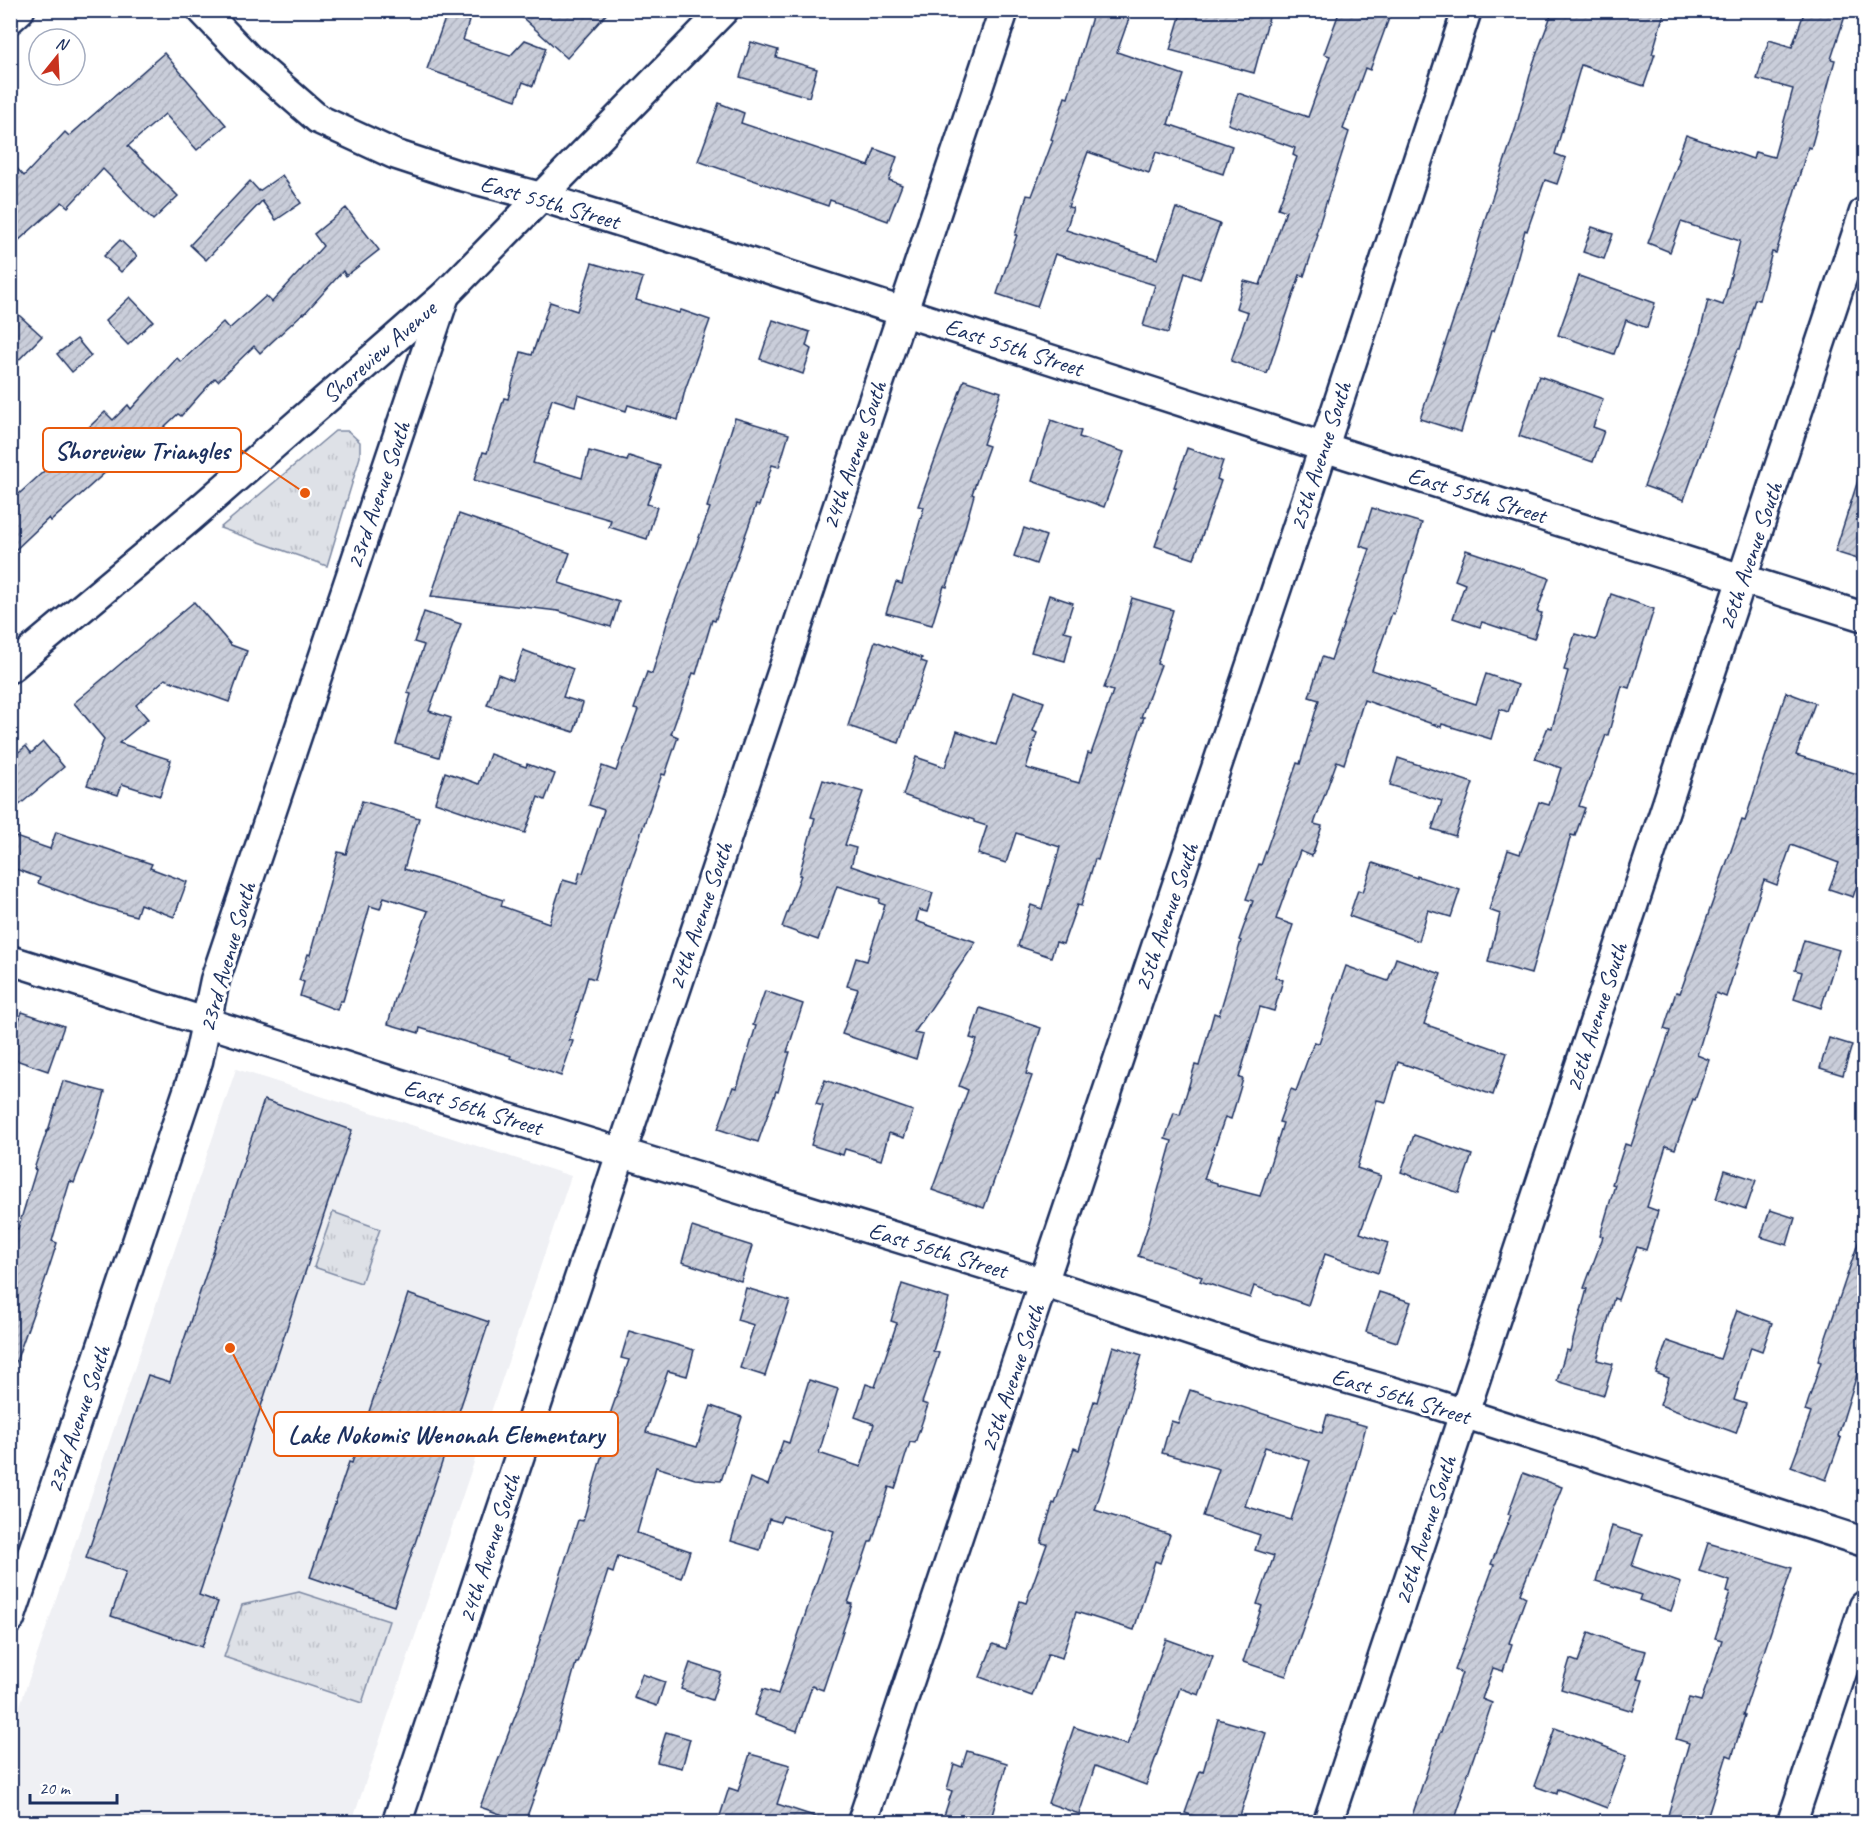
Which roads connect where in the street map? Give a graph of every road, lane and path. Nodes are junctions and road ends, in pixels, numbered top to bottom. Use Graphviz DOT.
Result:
graph roads {
  1 [pos="20,10"];
  2 [pos="202,10"];
  3 [pos="724,10"];
  4 [pos="1004,10"];
  5 [pos="1467,10"];
  6 [pos="10,19"];
  7 [pos="541,197"];
  8 [pos="1864,212"];
  9 [pos="445,295"];
  10 [pos="903,312"];
  11 [pos="1324,447"];
  12 [pos="1742,579"];
  13 [pos="1864,617"];
  14 [pos="10,668"];
  15 [pos="10,960"];
  16 [pos="206,1022"];
  17 [pos="621,1152"];
  18 [pos="1045,1283"];
  19 [pos="1464,1415"];
  20 [pos="1864,1542"];
  21 [pos="1864,1606"];
  22 [pos="10,1619"];
  23 [pos="397,1822"];
  24 [pos="862,1822"];
  25 [pos="1328,1822"];
  26 [pos="1792,1822"];
  1 -- 6 [label="street"];
  2 -- 7 [label="street, East 55th Street"];
  3 -- 7 [label="street, Shoreview Avenue"];
  4 -- 10 [label="street, 24th Avenue South"];
  5 -- 11 [label="street, 25th Avenue South"];
  7 -- 9 [label="street, Shoreview Avenue"];
  7 -- 10 [label="street, East 55th Street"];
  8 -- 12 [label="street, 26th Avenue South"];
  9 -- 14 [label="street, Shoreview Avenue"];
  9 -- 16 [label="street, 23rd Avenue South"];
  10 -- 11 [label="street, East 55th Street"];
  10 -- 17 [label="street, 24th Avenue South"];
  11 -- 12 [label="street, East 55th Street"];
  11 -- 18 [label="street, 25th Avenue South"];
  12 -- 13 [label="street, East 55th Street"];
  12 -- 19 [label="street, 26th Avenue South"];
  15 -- 16 [label="street, East 56th Street"];
  16 -- 17 [label="street, East 56th Street"];
  16 -- 22 [label="street, 23rd Avenue South"];
  17 -- 18 [label="street, East 56th Street"];
  17 -- 23 [label="street, 24th Avenue South"];
  18 -- 19 [label="street, East 56th Street"];
  18 -- 24 [label="street, 25th Avenue South"];
  19 -- 20 [label="street, East 56th Street"];
  19 -- 25 [label="street, 26th Avenue South"];
  21 -- 26 [label="street"];
}
